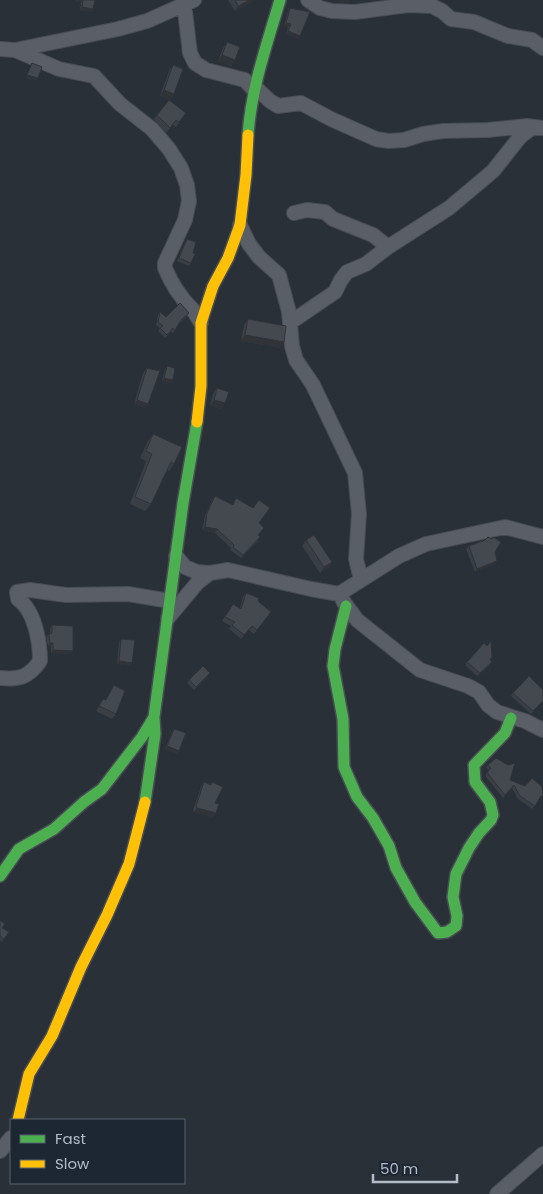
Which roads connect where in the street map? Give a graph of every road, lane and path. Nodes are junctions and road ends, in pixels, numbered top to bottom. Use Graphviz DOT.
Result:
graph roads {
  1 [pos="280,0"];
  2 [pos="308,0"];
  3 [pos="189,2"];
  4 [pos="543,48"];
  5 [pos="0,49"];
  6 [pos="15,50"];
  7 [pos="258,73"];
  8 [pos="251,86"];
  9 [pos="538,128"];
  10 [pos="294,213"];
  11 [pos="240,225"];
  12 [pos="388,248"];
  13 [pos="199,309"];
  14 [pos="290,322"];
  15 [pos="201,323"];
  16 [pos="543,537"];
  17 [pos="176,556"];
  18 [pos="210,573"];
  19 [pos="361,580"];
  20 [pos="342,600"];
  21 [pos="170,601"];
  22 [pos="168,618"];
  23 [pos="0,678"];
  24 [pos="154,717"];
  25 [pos="511,718"];
  26 [pos="541,726"];
  27 [pos="0,876"];
  28 [pos="18,1119"];
  29 [pos="10,1139"];
  30 [pos="0,1151"];
  31 [pos="543,1154"];
  32 [pos="497,1194"];
  1 -- 7 [label="street"];
  2 -- 4 [label="street"];
  3 -- 6 [label="street"];
  3 -- 8 [label="street"];
  5 -- 6 [label="street"];
  6 -- 13 [label="street"];
  7 -- 8 [label="street"];
  8 -- 9 [label="street"];
  8 -- 11 [label="street"];
  9 -- 12 [label="street"];
  10 -- 12 [label="street"];
  11 -- 13 [label="street"];
  11 -- 14 [label="street"];
  12 -- 14 [label="street"];
  13 -- 15 [label="street"];
  14 -- 19 [label="street"];
  15 -- 17 [label="street"];
  16 -- 19 [label="street"];
  17 -- 18 [label="street"];
  17 -- 21 [label="street"];
  18 -- 20 [label="street"];
  18 -- 22 [label="street"];
  19 -- 20 [label="street"];
  20 -- 25 [label="street"];
  20 -- 25 [label="street"];
  21 -- 22 [label="street"];
  21 -- 23 [label="street"];
  22 -- 24 [label="street"];
  24 -- 27 [label="street"];
  24 -- 28 [label="street"];
  25 -- 26 [label="street"];
  29 -- 30 [label="street"];
  31 -- 32 [label="street"];
}
